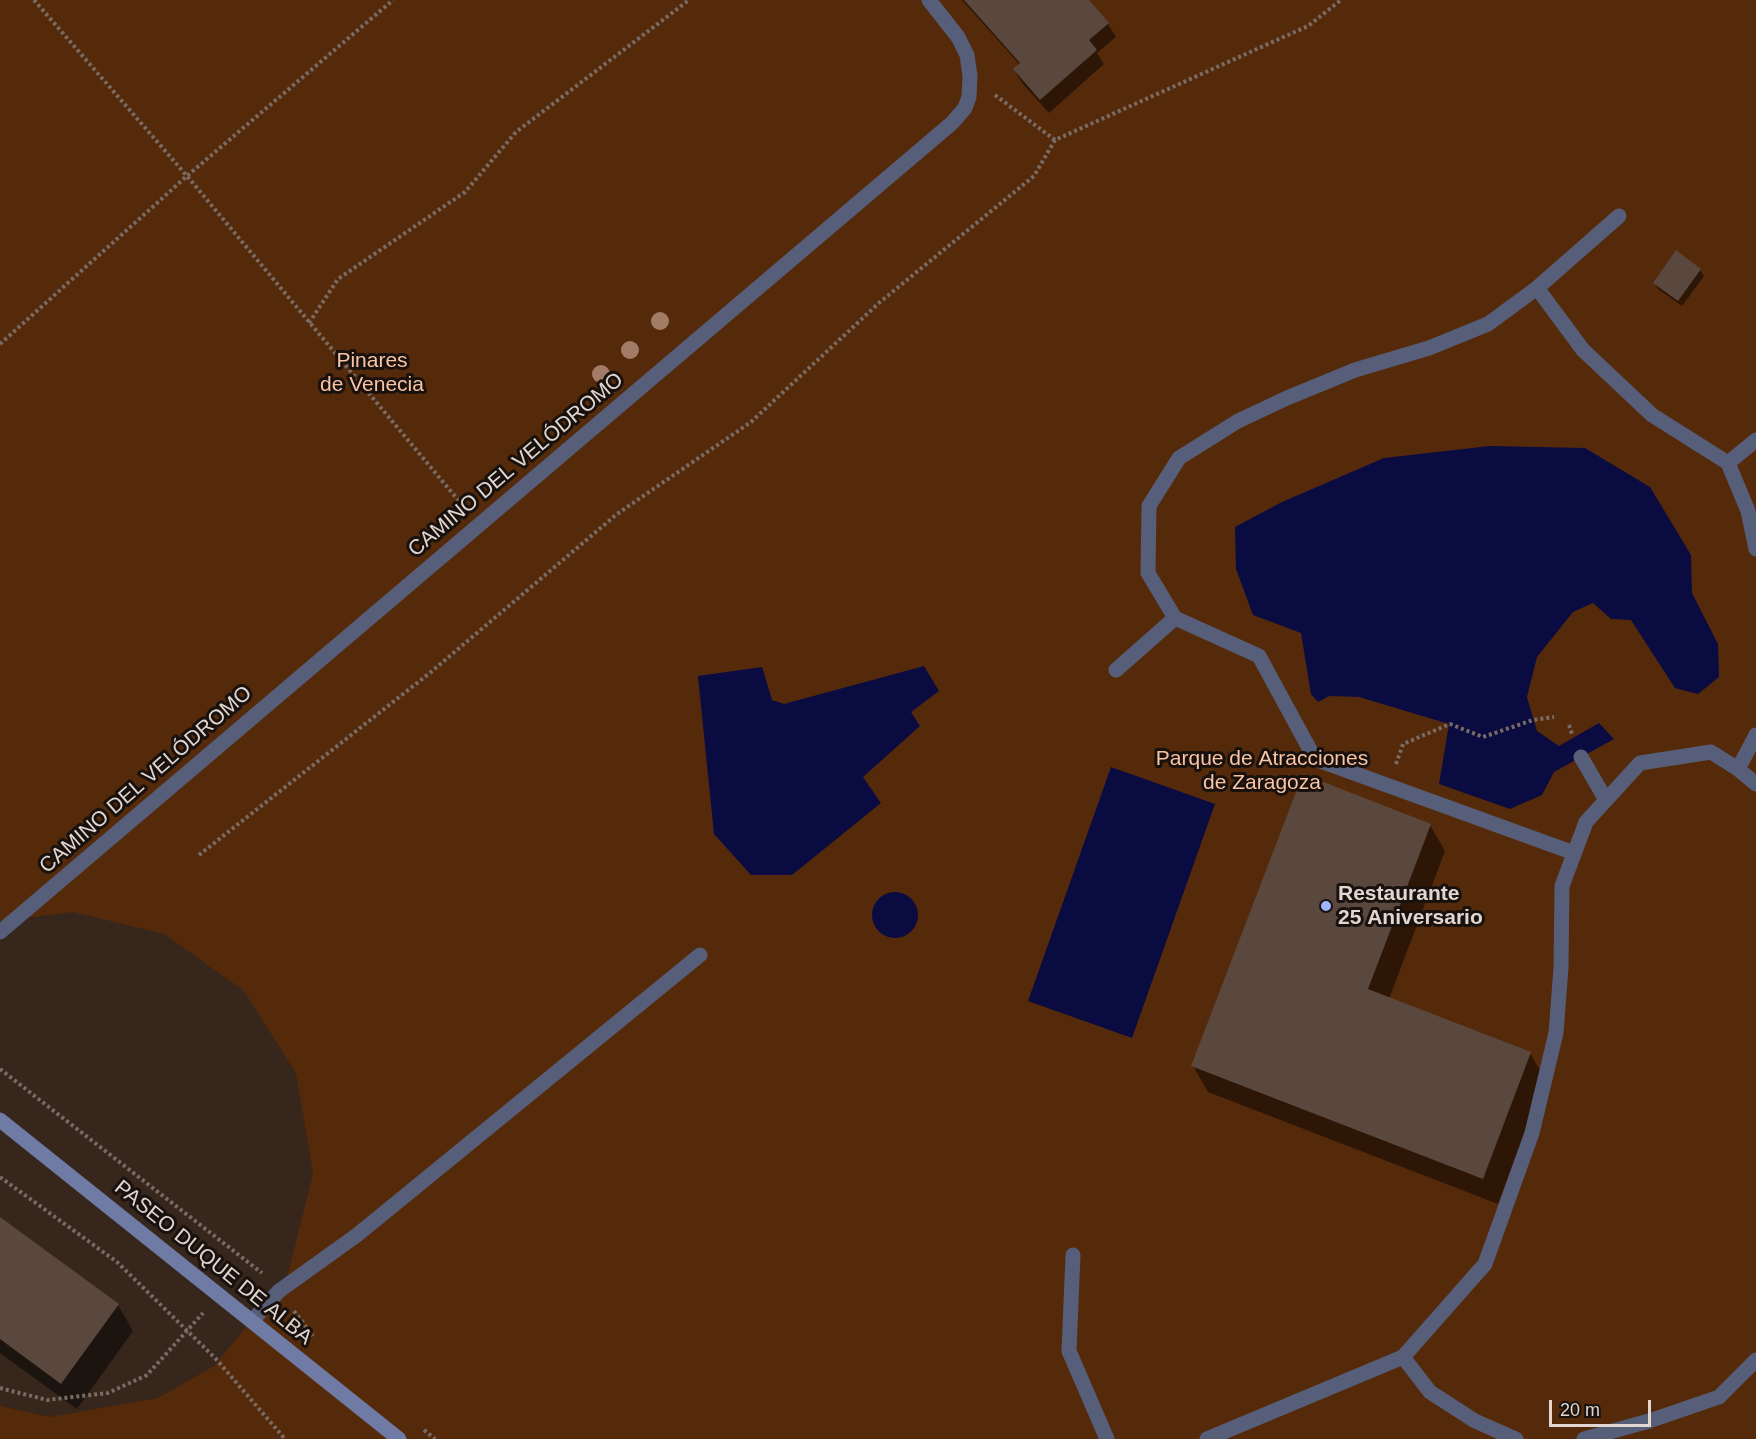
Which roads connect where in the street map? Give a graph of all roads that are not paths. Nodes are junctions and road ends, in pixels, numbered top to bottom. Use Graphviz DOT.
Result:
graph roads {
  1 [pos="929,0"];
  2 [pos="1619,216"];
  3 [pos="1537,288"];
  4 [pos="1756,440"];
  5 [pos="1728,463"];
  6 [pos="1756,549"];
  7 [pos="1175,618"];
  8 [pos="1116,670"];
  9 [pos="1756,735"];
  10 [pos="1581,757"];
  11 [pos="1738,769"];
  12 [pos="1756,784"];
  13 [pos="1606,800"];
  14 [pos="1574,853"];
  15 [pos="1,934"];
  16 [pos="700,955"];
  17 [pos="0,1120"];
  18 [pos="1072,1255"];
  19 [pos="252,1322"];
  20 [pos="1402,1357"];
  21 [pos="1756,1360"];
  22 [pos="399,1439"];
  23 [pos="1107,1439"];
  24 [pos="1208,1439"];
  25 [pos="1516,1439"];
  26 [pos="1584,1439"];
  1 -- 15 [label="street, CAMINO DEL VELÓDROMO"];
  2 -- 3 [label="street"];
  3 -- 5 [label="street"];
  3 -- 7 [label="street"];
  4 -- 5 [label="street"];
  5 -- 6 [label="street"];
  7 -- 8 [label="street"];
  7 -- 14 [label="street"];
  9 -- 11 [label="street"];
  10 -- 13 [label="street"];
  11 -- 12 [label="street"];
  11 -- 13 [label="street"];
  13 -- 14 [label="street"];
  14 -- 20 [label="street"];
  16 -- 19 [label="street"];
  17 -- 19 [label="street, PASEO DUQUE DE ALBA"];
  18 -- 23 [label="street"];
  19 -- 22 [label="street, PASEO DUQUE DE ALBA"];
  20 -- 24 [label="street"];
  20 -- 25 [label="street"];
  21 -- 26 [label="street"];
}
